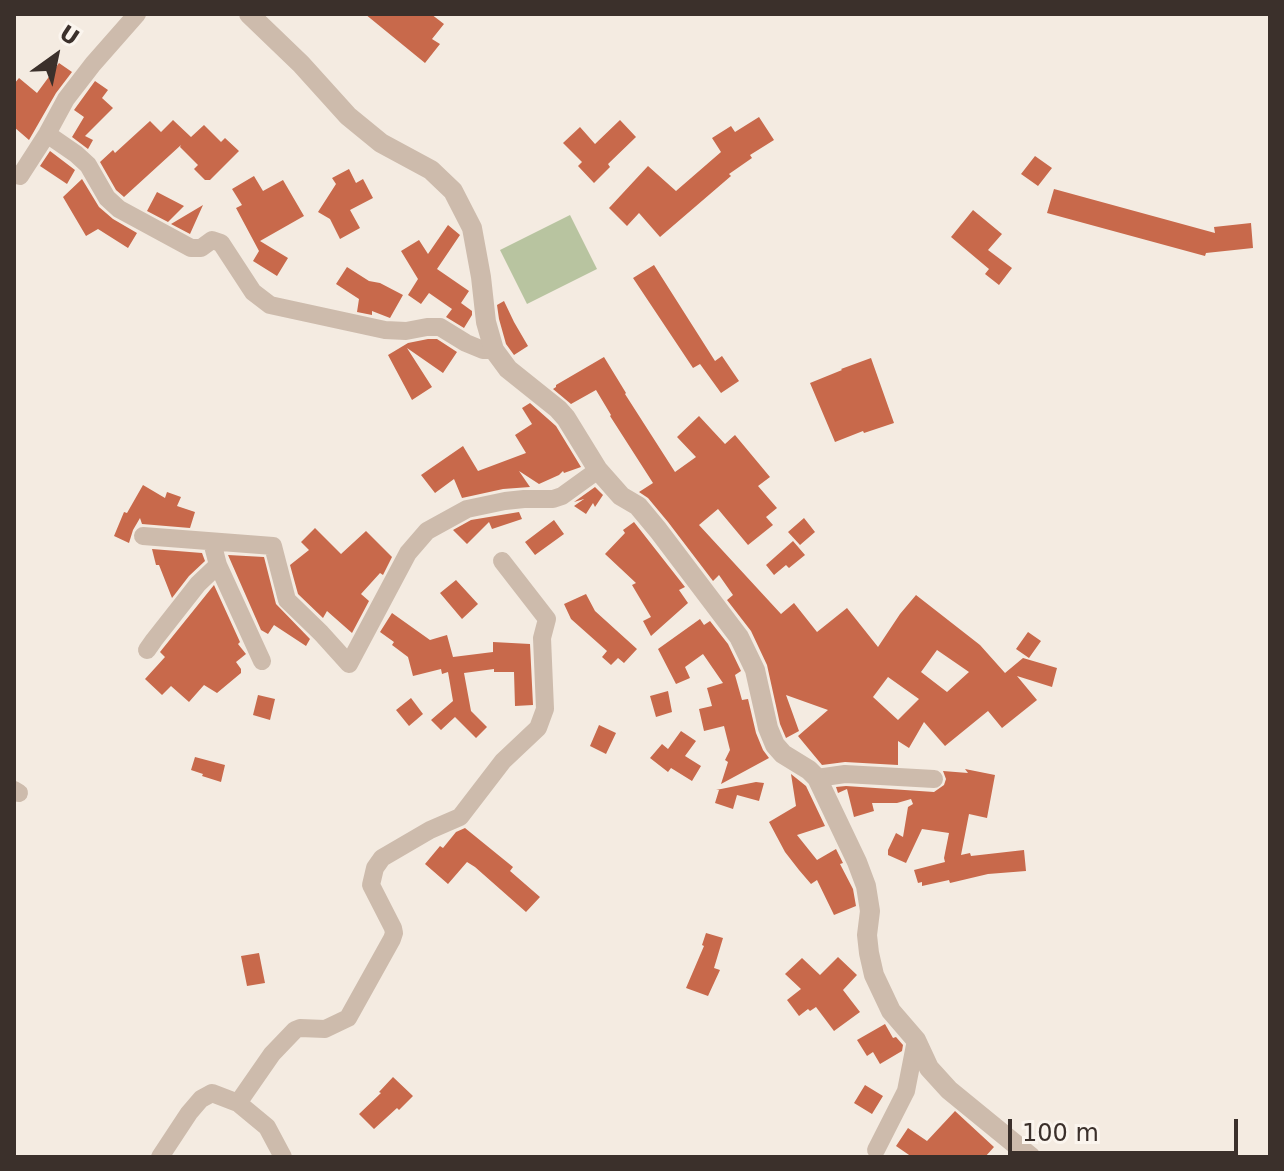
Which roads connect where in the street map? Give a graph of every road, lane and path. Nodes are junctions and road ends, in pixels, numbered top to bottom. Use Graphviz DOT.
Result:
graph roads {
  1 [pos="137,14"];
  2 [pos="249,14"];
  3 [pos="47,134"];
  4 [pos="14,174"];
  5 [pos="494,350"];
  6 [pos="598,470"];
  7 [pos="143,536"];
  8 [pos="212,542"];
  9 [pos="502,561"];
  10 [pos="218,565"];
  11 [pos="147,650"];
  12 [pos="262,661"];
  13 [pos="817,778"];
  14 [pos="934,779"];
  15 [pos="916,1040"];
  16 [pos="238,1103"];
  17 [pos="876,1150"];
  18 [pos="160,1157"];
  19 [pos="283,1157"];
  20 [pos="1031,1157"];
  1 -- 3 [label="street"];
  2 -- 5 [label="street"];
  3 -- 4 [label="street"];
  3 -- 5 [label="street"];
  5 -- 6 [label="street"];
  6 -- 8 [label="street"];
  6 -- 13 [label="street"];
  7 -- 8 [label="street"];
  8 -- 10 [label="street"];
  9 -- 16 [label="street"];
  10 -- 11 [label="street"];
  10 -- 12 [label="street"];
  13 -- 14 [label="street"];
  13 -- 15 [label="street"];
  15 -- 17 [label="street"];
  15 -- 20 [label="street"];
  16 -- 18 [label="street"];
  16 -- 19 [label="street"];
}
